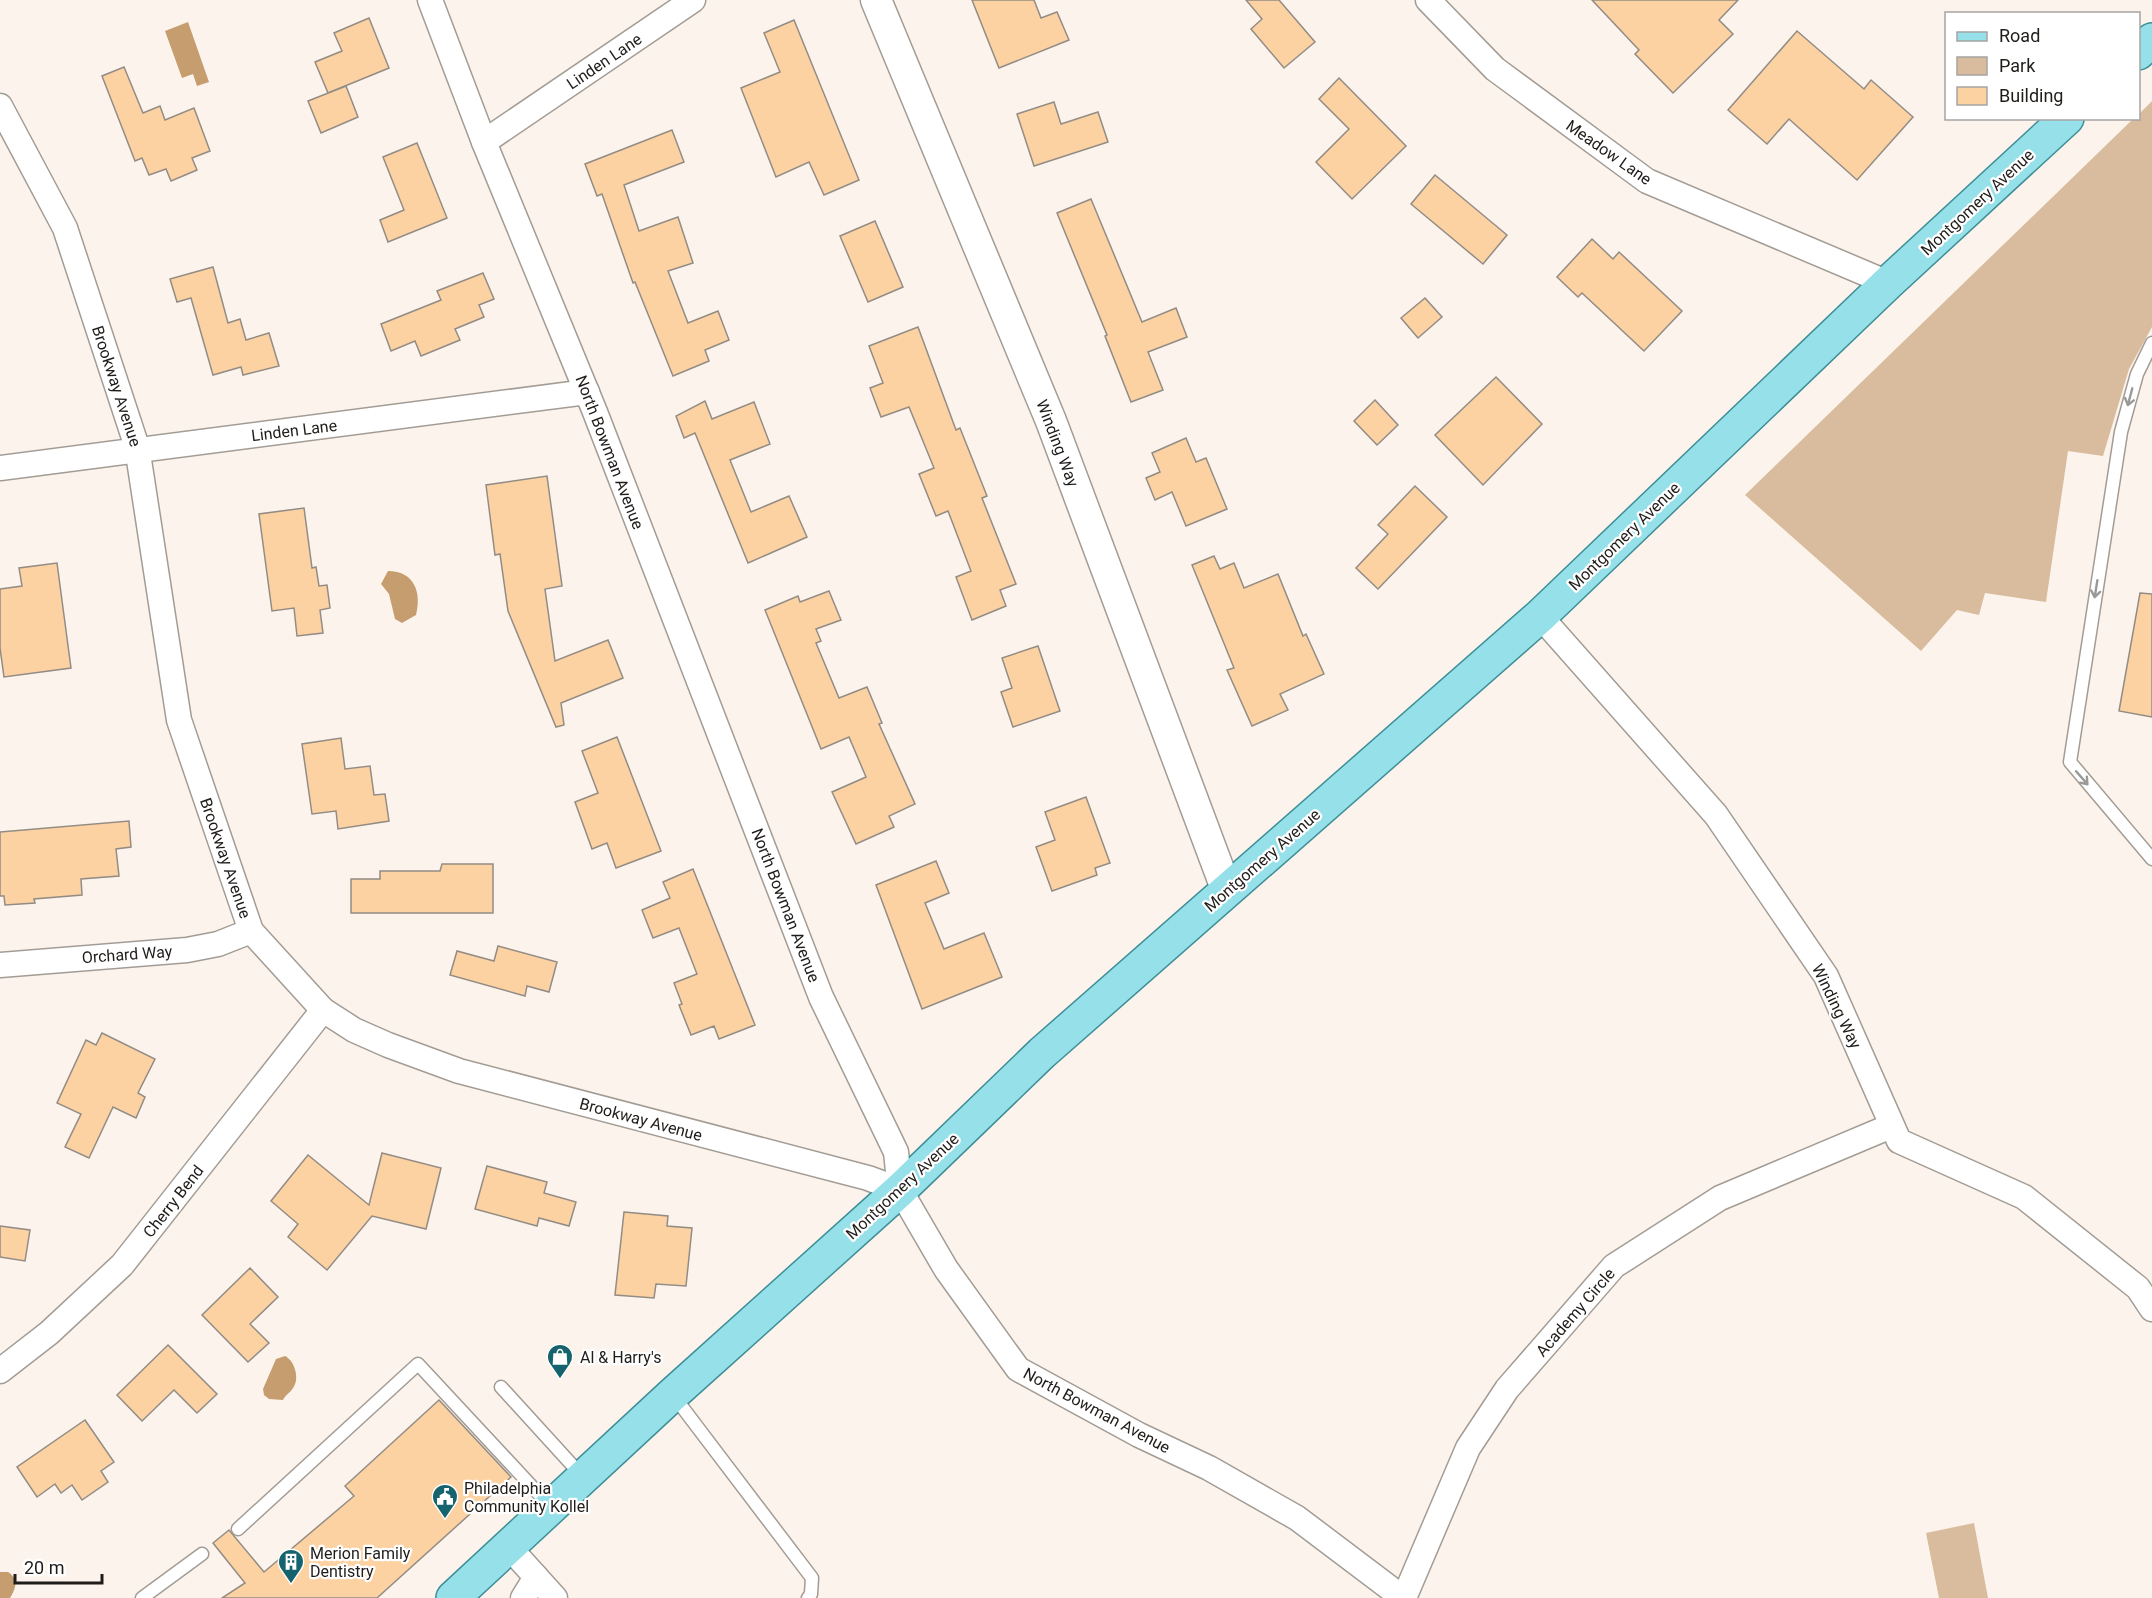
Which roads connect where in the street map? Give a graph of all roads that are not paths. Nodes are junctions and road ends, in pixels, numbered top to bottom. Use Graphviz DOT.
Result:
graph roads {
  1 [pos="430,0"];
  2 [pos="693,0"];
  3 [pos="876,0"];
  4 [pos="1428,0"];
  5 [pos="2152,40"];
  6 [pos="2140,52"];
  7 [pos="0,106"];
  8 [pos="2065,120"];
  9 [pos="484,142"];
  10 [pos="1888,283"];
  11 [pos="2152,343"];
  12 [pos="587,392"];
  13 [pos="138,449"];
  14 [pos="0,468"];
  15 [pos="1540,616"];
  16 [pos="2152,859"];
  17 [pos="1227,891"];
  18 [pos="251,931"];
  19 [pos="0,965"];
  20 [pos="323,1010"];
  21 [pos="1891,1126"];
  22 [pos="900,1190"];
  23 [pos="2152,1309"];
  24 [pos="0,1371"];
  25 [pos="501,1387"];
  26 [pos="673,1394"];
  27 [pos="584,1477"];
  28 [pos="551,1507"];
  29 [pos="238,1529"];
  30 [pos="509,1547"];
  31 [pos="202,1554"];
  32 [pos="536,1577"];
  33 [pos="142,1598"];
  34 [pos="453,1598"];
  35 [pos="523,1598"];
  36 [pos="555,1598"];
  37 [pos="808,1598"];
  38 [pos="1404,1598"];
  1 -- 9 [label="street, North Bowman Avenue"];
  2 -- 9 [label="street, Linden Lane"];
  3 -- 17 [label="street, Winding Way"];
  4 -- 10 [label="street, Meadow Lane"];
  5 -- 6 [label="main road"];
  7 -- 13 [label="street, Brookway Avenue"];
  8 -- 10 [label="main road, Montgomery Avenue"];
  9 -- 12 [label="street, North Bowman Avenue"];
  10 -- 15 [label="main road, Montgomery Avenue"];
  11 -- 16 [label="lane, one-way"];
  12 -- 13 [label="street, Linden Lane"];
  12 -- 22 [label="street, North Bowman Avenue"];
  13 -- 14 [label="street, Linden Lane"];
  13 -- 18 [label="street, Brookway Avenue"];
  15 -- 17 [label="main road, Montgomery Avenue"];
  15 -- 21 [label="street, Winding Way"];
  17 -- 22 [label="main road, Montgomery Avenue"];
  18 -- 19 [label="street, Orchard Way"];
  18 -- 20 [label="street, Brookway Avenue"];
  20 -- 22 [label="street, Brookway Avenue"];
  20 -- 24 [label="street, Cherry Bend"];
  21 -- 23 [label="street, Winding Way"];
  21 -- 38 [label="street, Academy Circle"];
  22 -- 26 [label="main road, Montgomery Avenue"];
  22 -- 38 [label="street, North Bowman Avenue"];
  25 -- 27 [label="lane"];
  26 -- 27 [label="main road, Montgomery Avenue"];
  26 -- 37 [label="lane"];
  27 -- 28 [label="main road, Montgomery Avenue"];
  28 -- 29 [label="lane"];
  28 -- 30 [label="main road, Montgomery Avenue"];
  30 -- 32 [label="street"];
  30 -- 34 [label="main road, Montgomery Avenue"];
  31 -- 33 [label="lane"];
  32 -- 35 [label="street"];
  32 -- 36 [label="street"];
}
